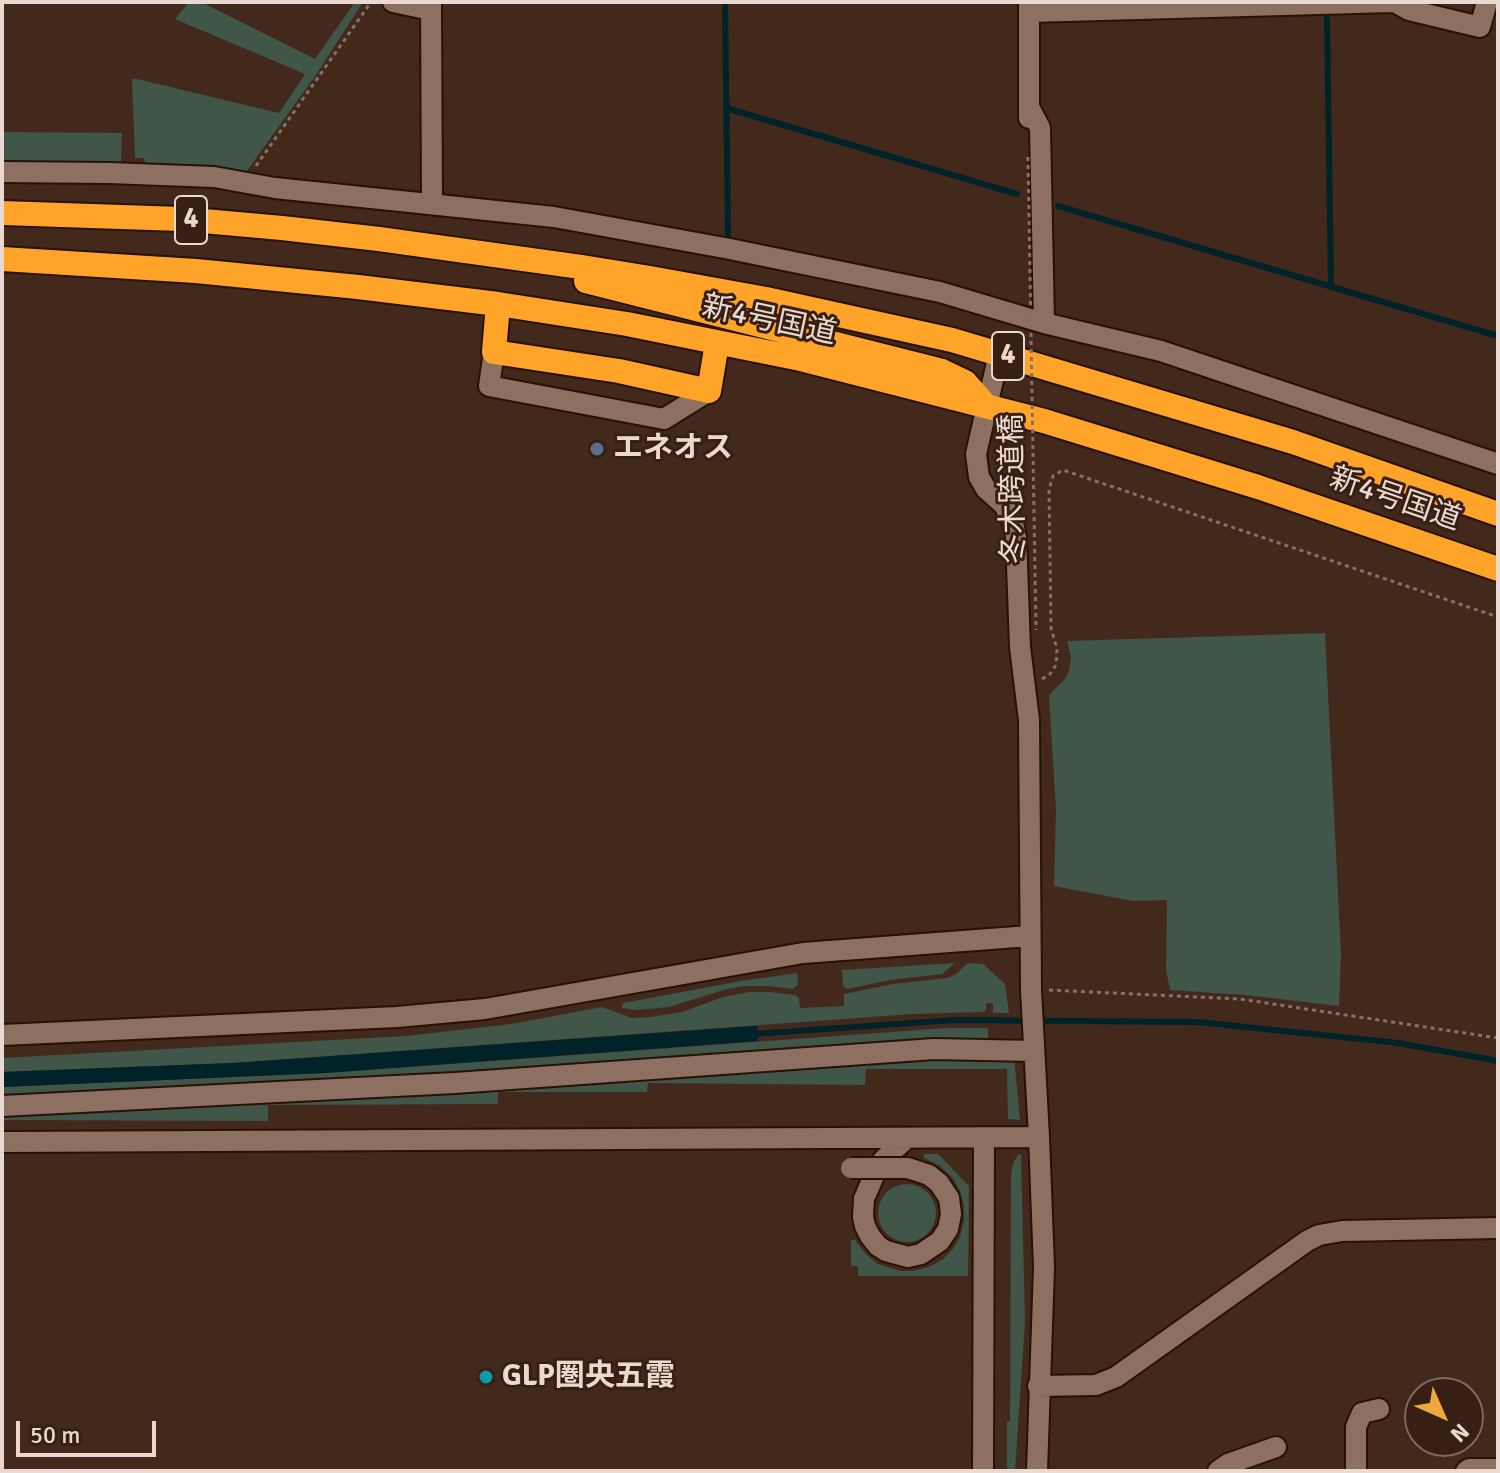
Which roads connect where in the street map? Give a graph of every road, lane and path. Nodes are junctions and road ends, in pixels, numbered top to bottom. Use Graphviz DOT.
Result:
graph roads {
  1 [pos="371,2"];
  2 [pos="393,2"];
  3 [pos="1393,2"];
  4 [pos="1487,2"];
  5 [pos="431,6"];
  6 [pos="1029,7"];
  7 [pos="1029,107"];
  8 [pos="1028,157"];
  9 [pos="2,172"];
  10 [pos="245,182"];
  11 [pos="432,203"];
  12 [pos="4,213"];
  13 [pos="503,256"];
  14 [pos="2,259"];
  15 [pos="66,263"];
  16 [pos="2,267"];
  17 [pos="498,304"];
  18 [pos="1044,323"];
  19 [pos="717,343"];
  20 [pos="494,352"];
  21 [pos="999,354"];
  22 [pos="709,391"];
  23 [pos="986,406"];
  24 [pos="1498,464"];
  25 [pos="1498,514"];
  26 [pos="1498,569"];
  27 [pos="1498,617"];
  28 [pos="1036,630"];
  29 [pos="1042,679"];
  30 [pos="1030,936"];
  31 [pos="1031,990"];
  32 [pos="2,1035"];
  33 [pos="1498,1038"];
  34 [pos="1034,1051"];
  35 [pos="2,1106"];
  36 [pos="1039,1137"];
  37 [pos="907,1138"];
  38 [pos="984,1138"];
  39 [pos="2,1142"];
  40 [pos="851,1168"];
  41 [pos="1498,1228"];
  42 [pos="1038,1386"];
  43 [pos="1379,1409"];
  44 [pos="1276,1447"];
  45 [pos="1498,1469"];
  46 [pos="983,1471"];
  47 [pos="1037,1471"];
  48 [pos="1218,1471"];
  49 [pos="1356,1471"];
  50 [pos="1466,1471"];
  1 -- 10 [label="path"];
  2 -- 5 [label="street"];
  3 -- 4 [label="street"];
  3 -- 6 [label="street"];
  5 -- 11 [label="street"];
  6 -- 7 [label="street"];
  7 -- 8 [label="street"];
  7 -- 18 [label="street"];
  8 -- 28 [label="path, 冬木跨道橋, bridge"];
  9 -- 10 [label="street"];
  10 -- 11 [label="street"];
  11 -- 18 [label="street"];
  12 -- 13 [label="highway, 新4号国道 / 4"];
  13 -- 21 [label="highway, 新4号国道 / 4"];
  13 -- 23 [label="highway"];
  14 -- 15 [label="highway, 新4号国道 / 4"];
  15 -- 16 [label="highway"];
  15 -- 17 [label="highway, 新4号国道 / 4"];
  17 -- 19 [label="highway, 新4号国道 / 4"];
  17 -- 20 [label="highway"];
  18 -- 24 [label="street"];
  19 -- 22 [label="highway"];
  19 -- 23 [label="highway, 新4号国道 / 4"];
  20 -- 22 [label="highway"];
  20 -- 22 [label="street"];
  21 -- 23 [label="street"];
  21 -- 25 [label="highway, 新4号国道 / 4"];
  23 -- 26 [label="highway, 新4号国道 / 4"];
  23 -- 30 [label="street"];
  27 -- 29 [label="path"];
  30 -- 31 [label="street"];
  30 -- 32 [label="street"];
  31 -- 33 [label="path"];
  31 -- 34 [label="street"];
  34 -- 35 [label="street"];
  34 -- 36 [label="street"];
  36 -- 38 [label="street"];
  36 -- 42 [label="street"];
  37 -- 38 [label="street"];
  37 -- 39 [label="street"];
  37 -- 40 [label="street, bridge"];
  38 -- 46 [label="street"];
  41 -- 42 [label="street"];
  42 -- 47 [label="street"];
  43 -- 49 [label="street"];
  44 -- 48 [label="street"];
  45 -- 50 [label="street"];
}
